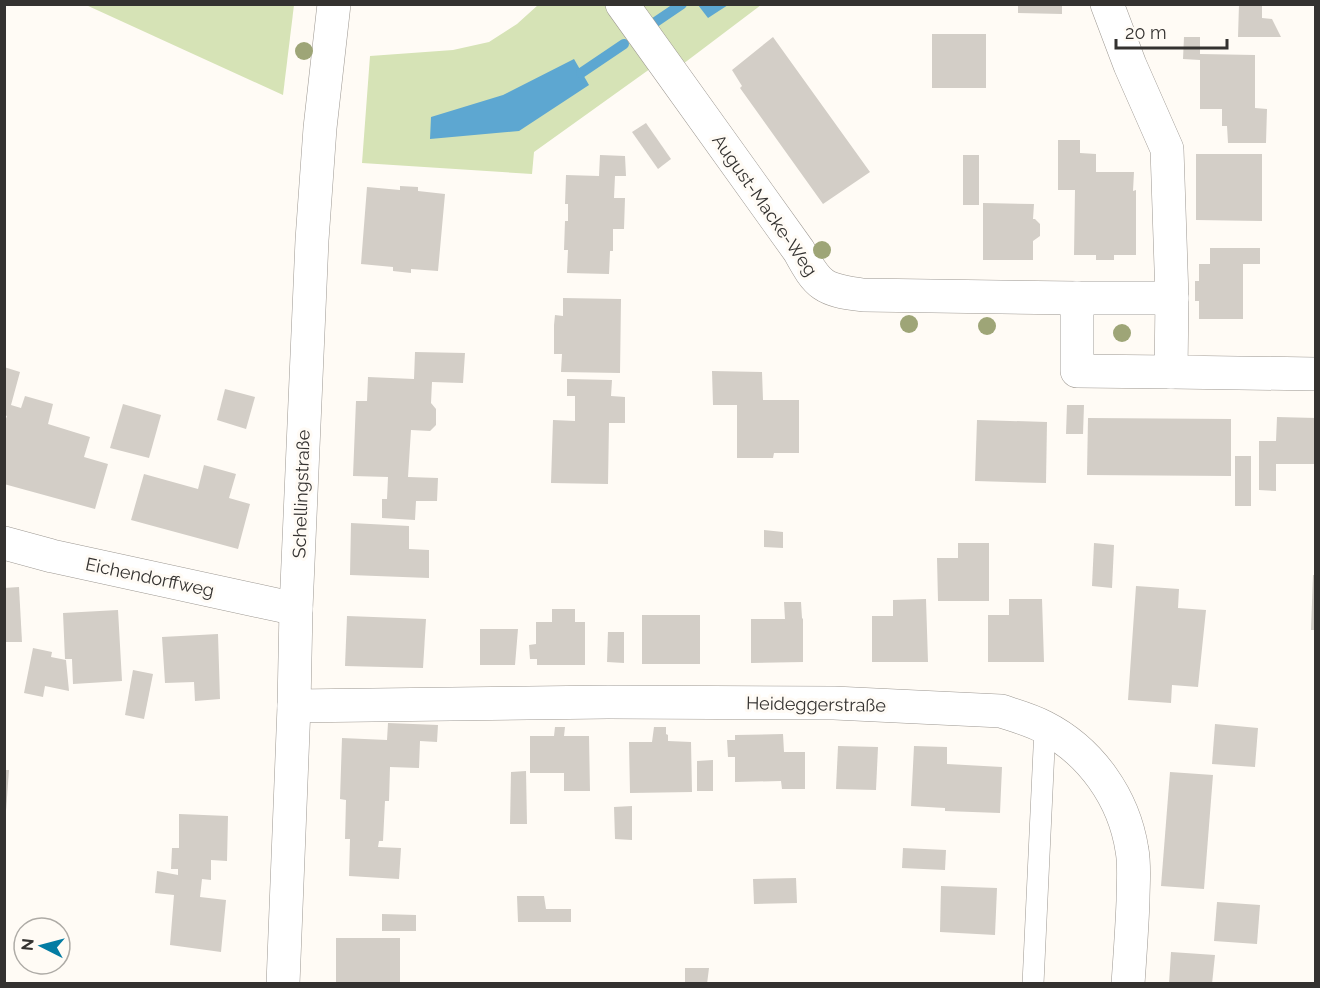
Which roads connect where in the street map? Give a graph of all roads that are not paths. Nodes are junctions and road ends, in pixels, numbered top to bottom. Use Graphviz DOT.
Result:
graph roads {
  1 [pos="334,4"];
  2 [pos="622,4"];
  3 [pos="1107,4"];
  4 [pos="1077,298"];
  5 [pos="1172,298"];
  6 [pos="1171,372"];
  7 [pos="1316,374"];
  8 [pos="4,543"];
  9 [pos="297,609"];
  10 [pos="294,706"];
  11 [pos="1045,727"];
  12 [pos="284,984"];
  13 [pos="1033,984"];
  14 [pos="1128,984"];
  1 -- 9 [label="street, Schellingstraße"];
  2 -- 4 [label="street, August-Macke-Weg"];
  3 -- 5 [label="street"];
  4 -- 5 [label="street, August-Macke-Weg"];
  4 -- 6 [label="street"];
  5 -- 6 [label="street"];
  6 -- 7 [label="street"];
  8 -- 9 [label="street, Eichendorffweg"];
  9 -- 10 [label="street, Schellingstraße"];
  10 -- 11 [label="street, Heideggerstraße"];
  10 -- 12 [label="street, Schellingstraße"];
  11 -- 13 [label="lane"];
  11 -- 14 [label="street, Heideggerstraße"];
}
